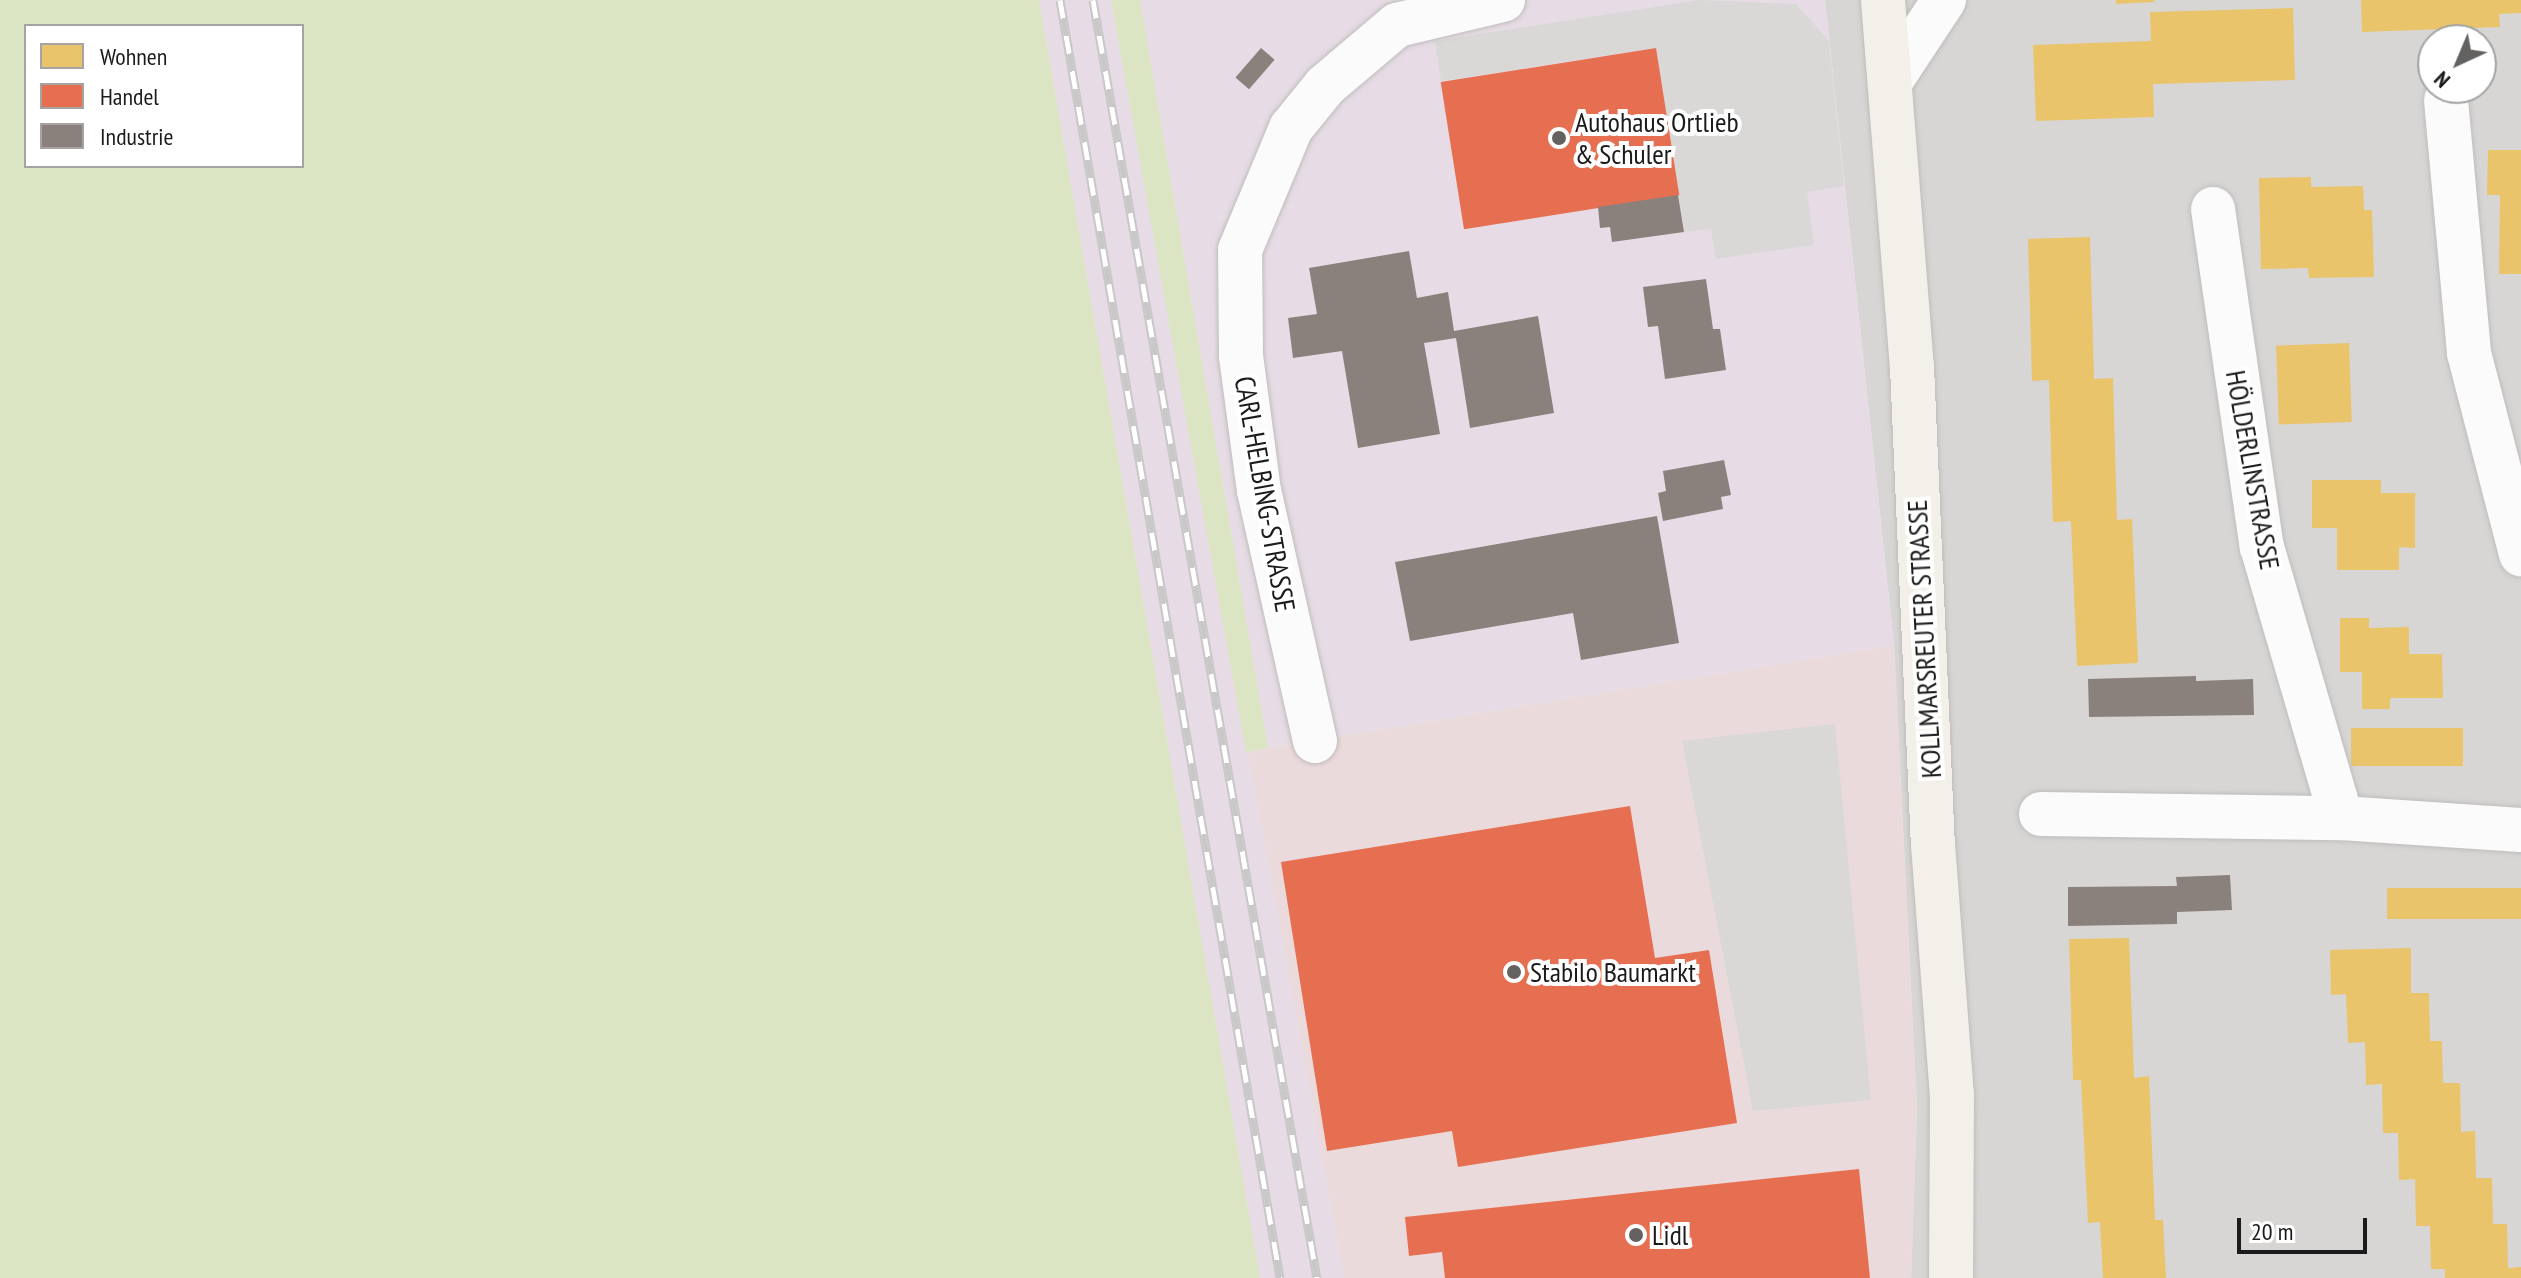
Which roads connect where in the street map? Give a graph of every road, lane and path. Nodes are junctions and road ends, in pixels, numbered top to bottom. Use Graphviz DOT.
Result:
graph roads {
  1 [pos="1503,0"];
  2 [pos="1883,0"];
  3 [pos="1944,0"];
  4 [pos="1890,82"];
  5 [pos="2446,104"];
  6 [pos="2213,209"];
  7 [pos="2521,554"];
  8 [pos="1315,741"];
  9 [pos="2041,814"];
  10 [pos="2341,818"];
  11 [pos="2521,830"];
  12 [pos="1951,1278"];
  1 -- 8 [label="street, CARL-HELBING-STRASSE"];
  2 -- 4 [label="main road, KOLLMARSREUTER STRASSE"];
  3 -- 4 [label="street"];
  4 -- 12 [label="main road, KOLLMARSREUTER STRASSE"];
  5 -- 7 [label="street"];
  6 -- 10 [label="street, HÖLDERLINSTRASSE"];
  9 -- 10 [label="street"];
  10 -- 11 [label="street"];
}
